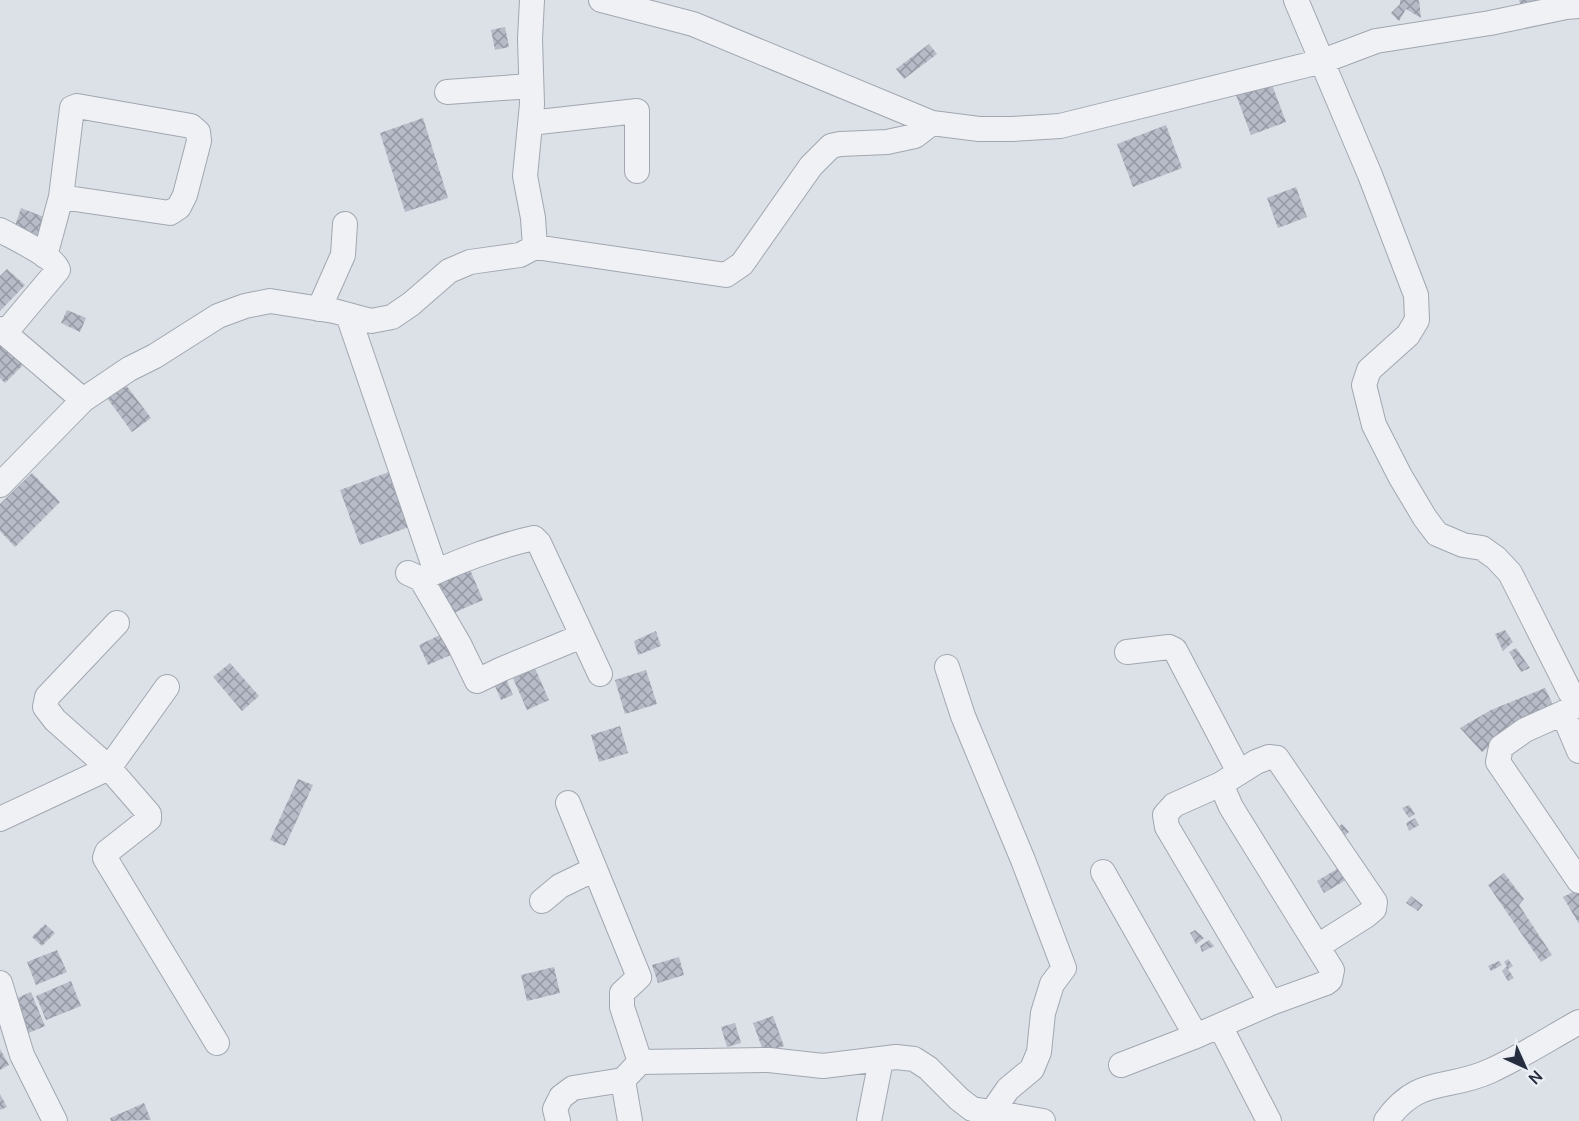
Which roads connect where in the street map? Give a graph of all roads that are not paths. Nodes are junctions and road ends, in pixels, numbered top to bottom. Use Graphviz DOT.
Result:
graph roads {
  1 [pos="532,0"];
  2 [pos="601,0"];
  3 [pos="1296,0"];
  4 [pos="1579,6"];
  5 [pos="1323,61"];
  6 [pos="531,86"];
  7 [pos="447,92"];
  8 [pos="530,123"];
  9 [pos="932,123"];
  10 [pos="637,171"];
  11 [pos="61,196"];
  12 [pos="345,224"];
  13 [pos="0,230"];
  14 [pos="535,247"];
  15 [pos="45,256"];
  16 [pos="319,309"];
  17 [pos="348,315"];
  18 [pos="2,331"];
  19 [pos="83,400"];
  20 [pos="0,485"];
  21 [pos="422,575"];
  22 [pos="117,623"];
  23 [pos="582,636"];
  24 [pos="1127,652"];
  25 [pos="947,667"];
  26 [pos="600,674"];
  27 [pos="167,687"];
  28 [pos="1574,705"];
  29 [pos="1579,752"];
  30 [pos="109,768"];
  31 [pos="1230,778"];
  32 [pos="568,802"];
  33 [pos="0,819"];
  34 [pos="595,869"];
  35 [pos="1103,872"];
  36 [pos="1579,881"];
  37 [pos="542,901"];
  38 [pos="1318,946"];
  39 [pos="0,983"];
  40 [pos="1271,1003"];
  41 [pos="1579,1022"];
  42 [pos="1220,1026"];
  43 [pos="1196,1036"];
  44 [pos="217,1043"];
  45 [pos="881,1060"];
  46 [pos="640,1062"];
  47 [pos="1122,1065"];
  48 [pos="623,1080"];
  49 [pos="992,1112"];
  50 [pos="55,1121"];
  51 [pos="558,1121"];
  52 [pos="630,1121"];
  53 [pos="869,1121"];
  54 [pos="1043,1121"];
  55 [pos="1269,1121"];
  56 [pos="1386,1121"];
  1 -- 6 [label="street"];
  2 -- 9 [label="street"];
  3 -- 5 [label="street"];
  4 -- 5 [label="street"];
  5 -- 9 [label="street"];
  5 -- 28 [label="street"];
  6 -- 7 [label="street"];
  6 -- 8 [label="street"];
  8 -- 10 [label="street"];
  8 -- 14 [label="street"];
  9 -- 14 [label="street"];
  11 -- 11 [label="street"];
  11 -- 15 [label="street"];
  12 -- 16 [label="street"];
  13 -- 15 [label="street"];
  14 -- 17 [label="street"];
  15 -- 18 [label="street"];
  16 -- 17 [label="street"];
  16 -- 19 [label="street"];
  17 -- 21 [label="street"];
  18 -- 19 [label="street"];
  19 -- 20 [label="street"];
  21 -- 23 [label="street"];
  21 -- 23 [label="street"];
  22 -- 30 [label="street"];
  23 -- 26 [label="street"];
  24 -- 31 [label="street"];
  25 -- 49 [label="street"];
  27 -- 30 [label="street"];
  28 -- 29 [label="street"];
  28 -- 36 [label="street"];
  30 -- 33 [label="street"];
  30 -- 44 [label="street"];
  31 -- 38 [label="street"];
  31 -- 38 [label="street"];
  31 -- 40 [label="street"];
  32 -- 34 [label="street"];
  34 -- 37 [label="street"];
  34 -- 46 [label="street"];
  35 -- 43 [label="street"];
  38 -- 40 [label="street"];
  39 -- 50 [label="street"];
  40 -- 42 [label="street"];
  41 -- 56 [label="street"];
  42 -- 43 [label="street"];
  42 -- 55 [label="street"];
  43 -- 47 [label="street"];
  45 -- 46 [label="street"];
  45 -- 49 [label="street"];
  45 -- 53 [label="street"];
  46 -- 48 [label="street"];
  48 -- 51 [label="street"];
  48 -- 52 [label="street"];
  49 -- 54 [label="street"];
}
